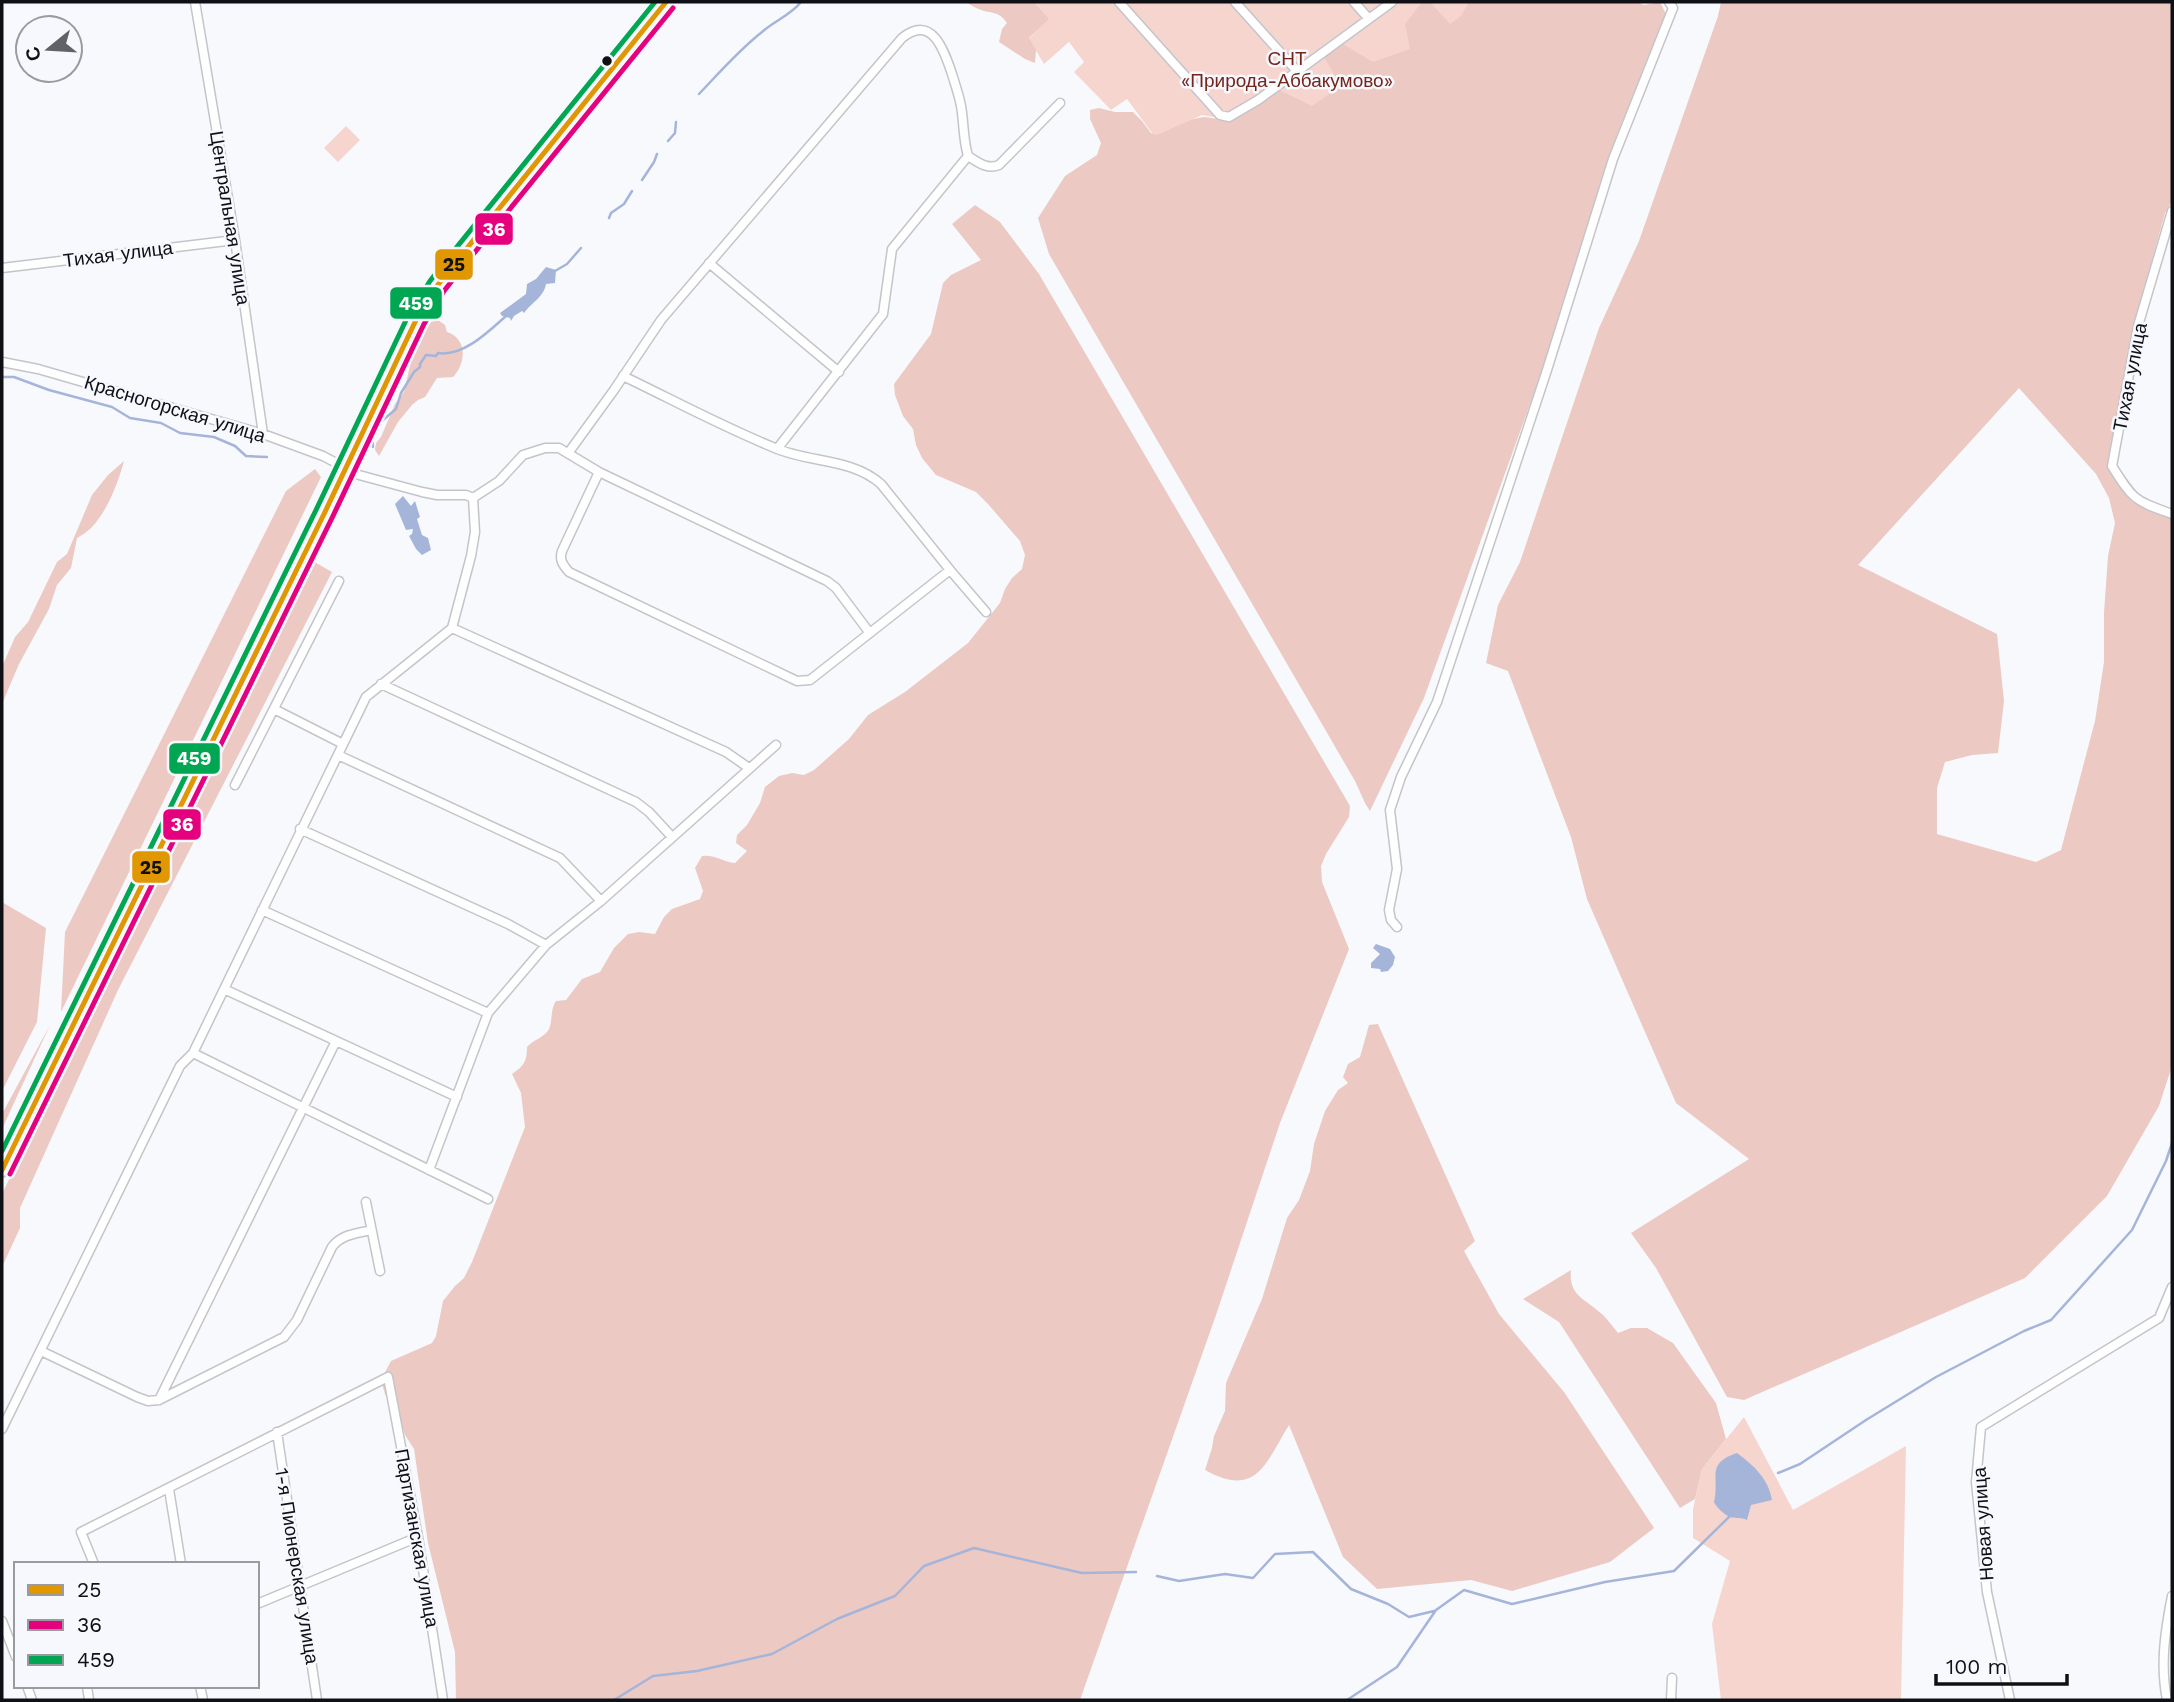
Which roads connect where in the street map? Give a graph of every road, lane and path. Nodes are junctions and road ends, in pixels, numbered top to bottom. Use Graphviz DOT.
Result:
graph roads {
  1 [pos="195,2"];
  2 [pos="666,2"];
  3 [pos="1119,2"];
  4 [pos="1235,2"];
  5 [pos="1354,2"];
  6 [pos="1392,2"];
  7 [pos="1670,2"];
  8 [pos="1369,19"];
  9 [pos="1297,71"];
  10 [pos="1060,103"];
  11 [pos="968,156"];
  12 [pos="2172,211"];
  13 [pos="235,240"];
  14 [pos="709,263"];
  15 [pos="2,268"];
  16 [pos="2,362"];
  17 [pos="839,372"];
  18 [pos="623,376"];
  19 [pos="263,435"];
  20 [pos="777,450"];
  21 [pos="569,452"];
  22 [pos="345,468"];
  23 [pos="599,472"];
  24 [pos="473,498"];
  25 [pos="2172,513"];
  26 [pos="950,570"];
  27 [pos="339,581"];
  28 [pos="986,612"];
  29 [pos="452,628"];
  30 [pos="869,632"];
  31 [pos="381,684"];
  32 [pos="274,709"];
  33 [pos="343,744"];
  34 [pos="776,745"];
  35 [pos="338,755"];
  36 [pos="749,768"];
  37 [pos="235,785"];
  38 [pos="300,829"];
  39 [pos="672,837"];
  40 [pos="601,901"];
  41 [pos="261,910"];
  42 [pos="1396,927"];
  43 [pos="546,945"];
  44 [pos="224,989"];
  45 [pos="488,1013"];
  46 [pos="336,1041"];
  47 [pos="193,1053"];
  48 [pos="457,1097"];
  49 [pos="302,1108"];
  50 [pos="2,1170"];
  51 [pos="429,1170"];
  52 [pos="488,1199"];
  53 [pos="366,1202"];
  54 [pos="372,1230"];
  55 [pos="380,1272"];
  56 [pos="2172,1287"];
  57 [pos="41,1351"];
  58 [pos="159,1400"];
  59 [pos="2,1429"];
  60 [pos="276,1432"];
  61 [pos="169,1489"];
  62 [pos="418,1537"];
  63 [pos="93,1562"];
  64 [pos="181,1562"];
  65 [pos="301,1586"];
  66 [pos="2172,1596"];
  67 [pos="259,1603"];
  68 [pos="2,1620"];
  69 [pos="14,1652"];
  70 [pos="1672,1678"];
  71 [pos="317,1700"];
  72 [pos="443,1700"];
  73 [pos="1671,1700"];
  74 [pos="2010,1700"];
  75 [pos="2167,1700"];
  1 -- 13 [label="street, Центральная улица"];
  2 -- 22 [label="main road"];
  3 -- 9 [label="street"];
  4 -- 9 [label="street"];
  5 -- 8 [label="street"];
  6 -- 8 [label="street"];
  7 -- 42 [label="street"];
  8 -- 9 [label="street"];
  10 -- 11 [label="street"];
  11 -- 14 [label="street"];
  11 -- 17 [label="street"];
  12 -- 25 [label="street, Тихая улица"];
  13 -- 15 [label="street, Тихая улица"];
  13 -- 19 [label="street, Центральная улица"];
  14 -- 17 [label="street"];
  14 -- 18 [label="street"];
  16 -- 19 [label="street, Красногорская улица"];
  17 -- 20 [label="street"];
  18 -- 20 [label="street"];
  18 -- 21 [label="street"];
  19 -- 22 [label="street, Красногорская улица"];
  20 -- 26 [label="street"];
  21 -- 23 [label="street"];
  21 -- 24 [label="street"];
  22 -- 24 [label="street, Красногорская улица"];
  22 -- 50 [label="main road"];
  23 -- 30 [label="street"];
  23 -- 30 [label="street"];
  24 -- 29 [label="street"];
  26 -- 28 [label="street"];
  26 -- 30 [label="street"];
  27 -- 32 [label="street"];
  29 -- 31 [label="street"];
  29 -- 36 [label="street"];
  31 -- 33 [label="street"];
  31 -- 39 [label="street"];
  32 -- 33 [label="street"];
  32 -- 37 [label="street"];
  33 -- 35 [label="street"];
  34 -- 36 [label="street"];
  35 -- 38 [label="street"];
  35 -- 40 [label="street"];
  36 -- 39 [label="street"];
  38 -- 41 [label="street"];
  38 -- 43 [label="street"];
  39 -- 40 [label="street"];
  40 -- 43 [label="street"];
  41 -- 44 [label="street"];
  41 -- 45 [label="street"];
  43 -- 45 [label="street"];
  44 -- 46 [label="street"];
  44 -- 47 [label="street"];
  45 -- 48 [label="street"];
  46 -- 48 [label="street"];
  46 -- 49 [label="street"];
  47 -- 49 [label="street"];
  47 -- 57 [label="street"];
  48 -- 51 [label="street"];
  49 -- 51 [label="street"];
  49 -- 58 [label="street"];
  51 -- 52 [label="street"];
  53 -- 54 [label="street"];
  54 -- 55 [label="street"];
  54 -- 58 [label="street"];
  56 -- 74 [label="street, Новая улица"];
  57 -- 58 [label="street"];
  57 -- 59 [label="street"];
  60 -- 61 [label="street"];
  60 -- 62 [label="street, Партизанская улица"];
  60 -- 65 [label="street, 1-я Пионерская улица"];
  61 -- 63 [label="street"];
  61 -- 64 [label="street"];
  62 -- 65 [label="street"];
  62 -- 72 [label="street, Партизанская улица"];
  65 -- 67 [label="street"];
  65 -- 71 [label="street, 1-я Пионерская улица"];
  66 -- 75 [label="street"];
  68 -- 69 [label="street"];
  70 -- 73 [label="street"];
}
